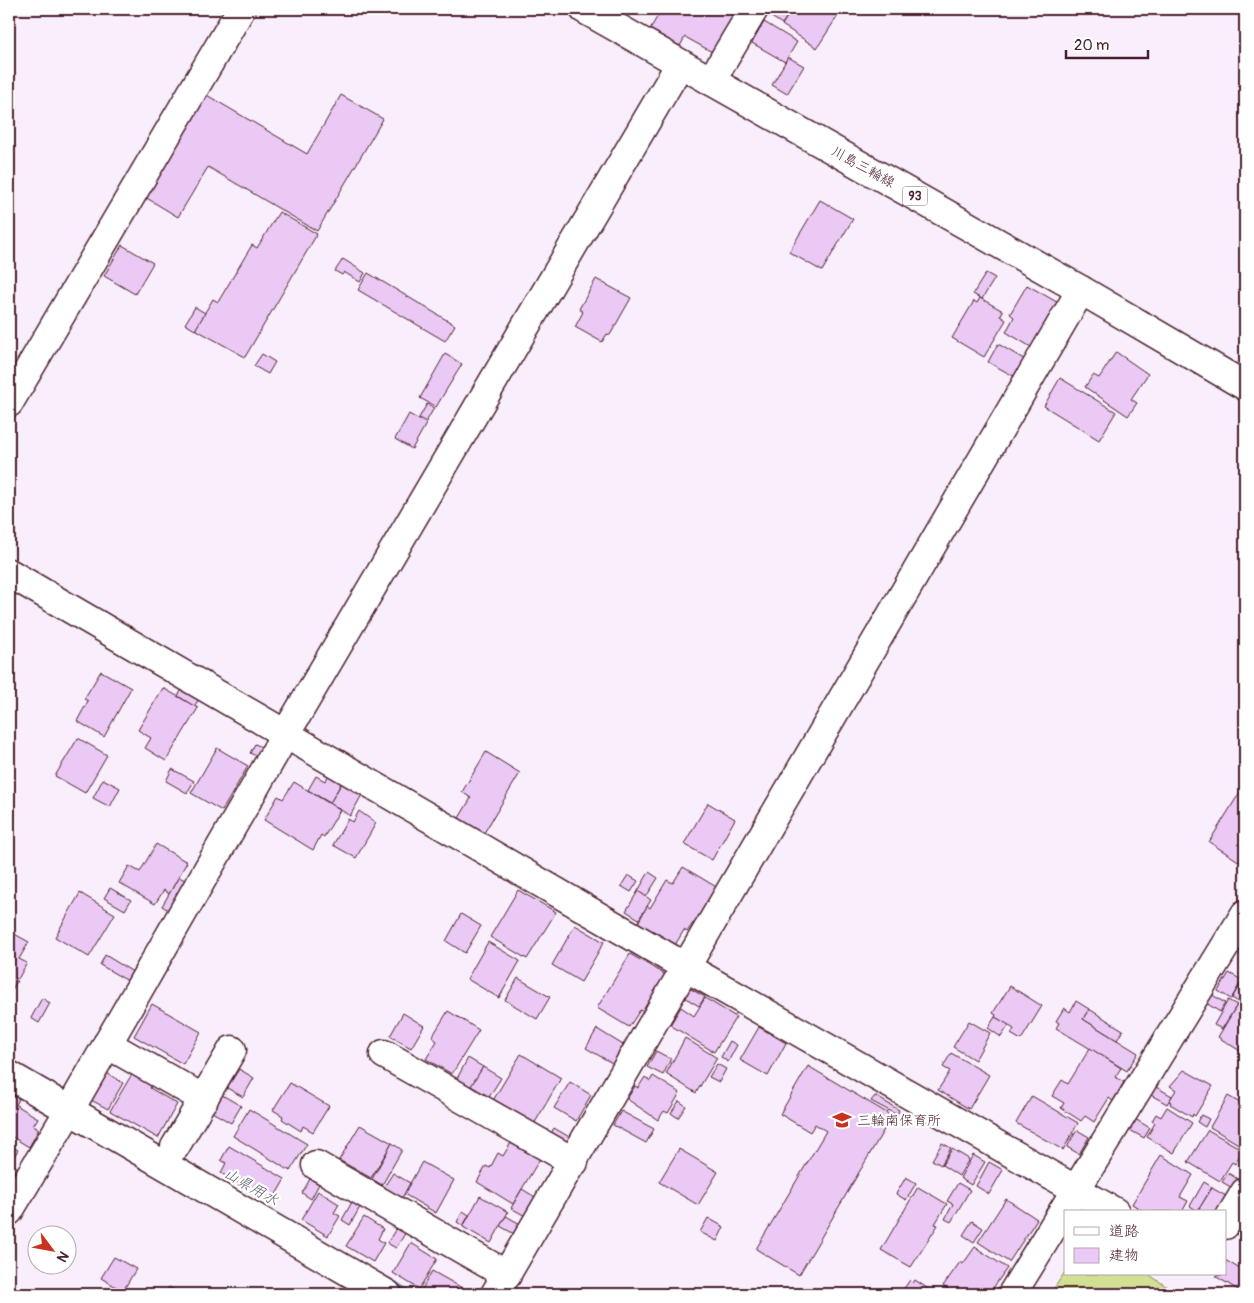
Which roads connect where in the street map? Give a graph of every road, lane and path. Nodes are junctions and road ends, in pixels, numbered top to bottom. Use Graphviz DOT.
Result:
graph roads {
  1 [pos="241,9"];
  2 [pos="584,9"];
  3 [pos="754,9"];
  4 [pos="680,64"];
  5 [pos="711,81"];
  6 [pos="1081,290"];
  7 [pos="1245,386"];
  8 [pos="9,403"];
  9 [pos="9,573"];
  10 [pos="285,735"];
  11 [pos="1245,914"];
  12 [pos="687,968"];
  13 [pos="107,1044"];
  14 [pos="232,1050"];
  15 [pos="384,1054"];
  16 [pos="9,1075"];
  17 [pos="204,1099"];
  18 [pos="70,1109"];
  19 [pos="175,1147"];
  20 [pos="574,1162"];
  21 [pos="316,1165"];
  22 [pos="1077,1188"];
  23 [pos="1245,1192"];
  24 [pos="1112,1210"];
  25 [pos="9,1211"];
  26 [pos="1226,1223"];
  27 [pos="501,1284"];
  28 [pos="387,1294"];
  29 [pos="1012,1294"];
  1 -- 8 [label="street"];
  2 -- 4 [label="street, 川島三輪線 / 93"];
  3 -- 5 [label="street"];
  4 -- 5 [label="street, 川島三輪線 / 93"];
  4 -- 10 [label="street"];
  5 -- 6 [label="street, 川島三輪線 / 93"];
  6 -- 7 [label="street, 川島三輪線 / 93"];
  6 -- 12 [label="street"];
  9 -- 10 [label="street"];
  10 -- 12 [label="street"];
  10 -- 13 [label="street"];
  11 -- 22 [label="street"];
  12 -- 20 [label="street"];
  12 -- 22 [label="street"];
  13 -- 17 [label="street"];
  13 -- 18 [label="street"];
  14 -- 17 [label="street"];
  15 -- 20 [label="street"];
  16 -- 18 [label="street"];
  17 -- 19 [label="street"];
  18 -- 25 [label="street"];
  18 -- 28 [label="street"];
  20 -- 27 [label="street"];
  21 -- 27 [label="street"];
  22 -- 24 [label="street"];
  22 -- 29 [label="street"];
  23 -- 26 [label="street"];
}
